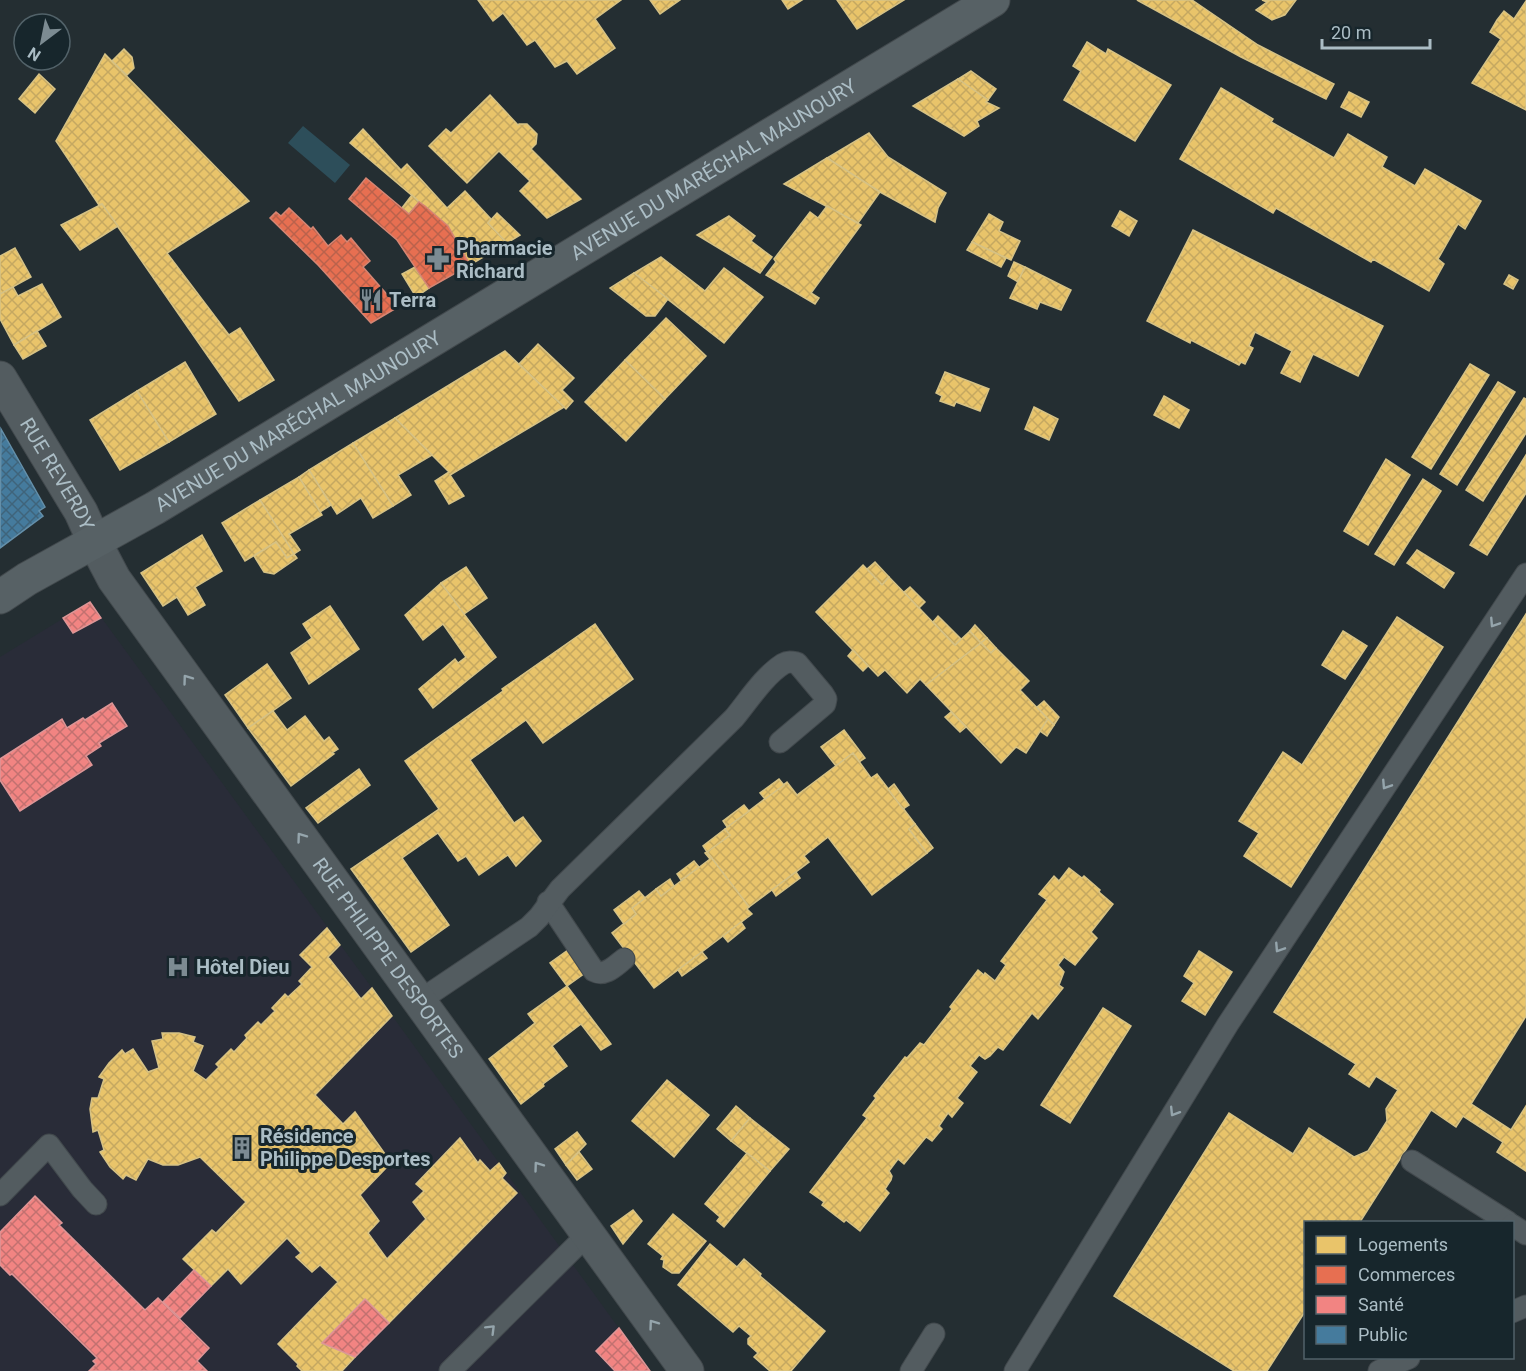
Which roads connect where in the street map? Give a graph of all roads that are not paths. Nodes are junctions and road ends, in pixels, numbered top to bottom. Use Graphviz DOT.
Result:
graph roads {
  1 [pos="993,0"];
  2 [pos="1,382"];
  3 [pos="94,541"];
  4 [pos="1526,574"];
  5 [pos="0,597"];
  6 [pos="780,742"];
  7 [pos="549,902"];
  8 [pos="624,959"];
  9 [pos="419,1001"];
  10 [pos="1412,1161"];
  11 [pos="0,1195"];
  12 [pos="96,1204"];
  13 [pos="1506,1221"];
  14 [pos="588,1234"];
  15 [pos="934,1334"];
  16 [pos="1407,1359"];
  17 [pos="450,1371"];
  18 [pos="687,1371"];
  19 [pos="911,1371"];
  20 [pos="1016,1371"];
  21 [pos="1379,1371"];
  1 -- 3 [label="main road, AVENUE DU MARÉCHAL MAUNOURY"];
  2 -- 3 [label="street, RUE REVERDY"];
  3 -- 5 [label="main road, AVENUE DU MARÉCHAL MAUNOURY"];
  9 -- 3 [label="street, RUE PHILIPPE DESPORTES, one-way"];
  4 -- 20 [label="lane, one-way"];
  6 -- 7 [label="lane"];
  7 -- 8 [label="lane"];
  7 -- 9 [label="lane"];
  14 -- 9 [label="street, RUE PHILIPPE DESPORTES, one-way"];
  10 -- 13 [label="lane"];
  11 -- 12 [label="lane"];
  17 -- 14 [label="lane, one-way"];
  18 -- 14 [label="street, RUE PHILIPPE DESPORTES, one-way"];
  15 -- 19 [label="lane"];
  16 -- 21 [label="lane"];
}
